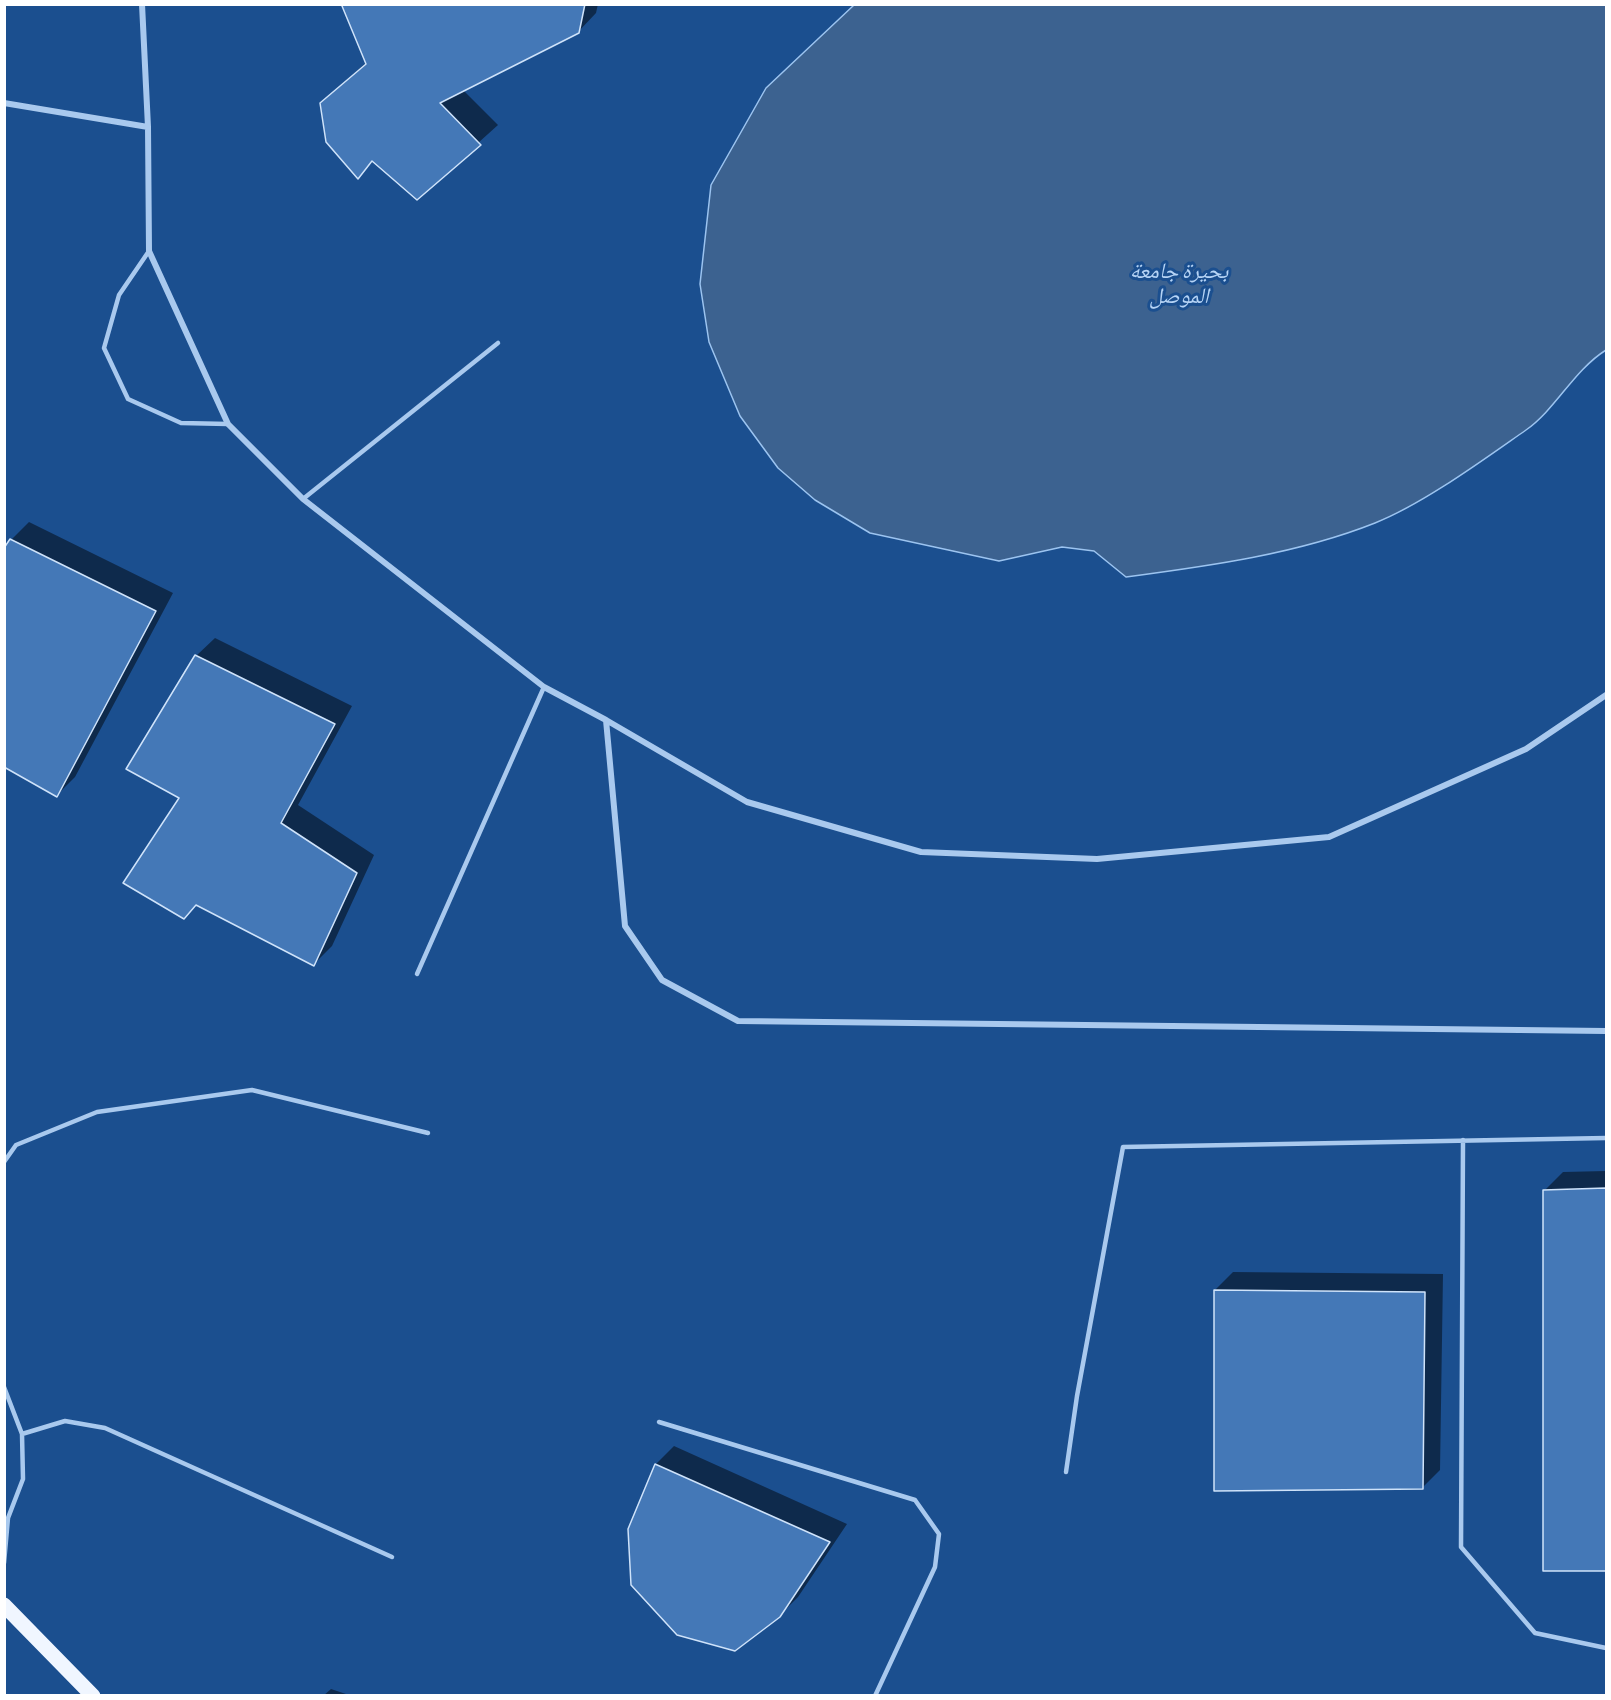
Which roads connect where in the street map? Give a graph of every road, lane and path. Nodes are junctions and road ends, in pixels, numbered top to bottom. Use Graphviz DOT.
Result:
graph roads {
  1 [pos="142,4"];
  2 [pos="4,103"];
  3 [pos="148,127"];
  4 [pos="148,251"];
  5 [pos="498,343"];
  6 [pos="228,424"];
  7 [pos="303,499"];
  8 [pos="544,687"];
  9 [pos="1606,695"];
  10 [pos="606,720"];
  11 [pos="417,974"];
  12 [pos="1606,1031"];
  13 [pos="428,1133"];
  14 [pos="1606,1138"];
  15 [pos="1463,1140"];
  16 [pos="4,1162"];
  17 [pos="4,1387"];
  18 [pos="659,1422"];
  19 [pos="22,1434"];
  20 [pos="1066,1472"];
  21 [pos="392,1557"];
  22 [pos="4,1563"];
  23 [pos="4,1605"];
  24 [pos="1606,1648"];
  25 [pos="93,1695"];
  26 [pos="875,1695"];
  1 -- 3 [label="street"];
  2 -- 3 [label="street"];
  3 -- 4 [label="street"];
  4 -- 6 [label="street"];
  4 -- 6 [label="lane"];
  5 -- 7 [label="lane"];
  6 -- 7 [label="street"];
  7 -- 8 [label="street"];
  8 -- 10 [label="street"];
  8 -- 11 [label="lane"];
  9 -- 10 [label="street"];
  10 -- 12 [label="street"];
  13 -- 16 [label="lane"];
  14 -- 15 [label="lane"];
  15 -- 20 [label="lane"];
  15 -- 24 [label="lane"];
  17 -- 19 [label="lane"];
  18 -- 26 [label="lane"];
  19 -- 21 [label="lane"];
  19 -- 22 [label="lane"];
  23 -- 25 [label="main road"];
}
